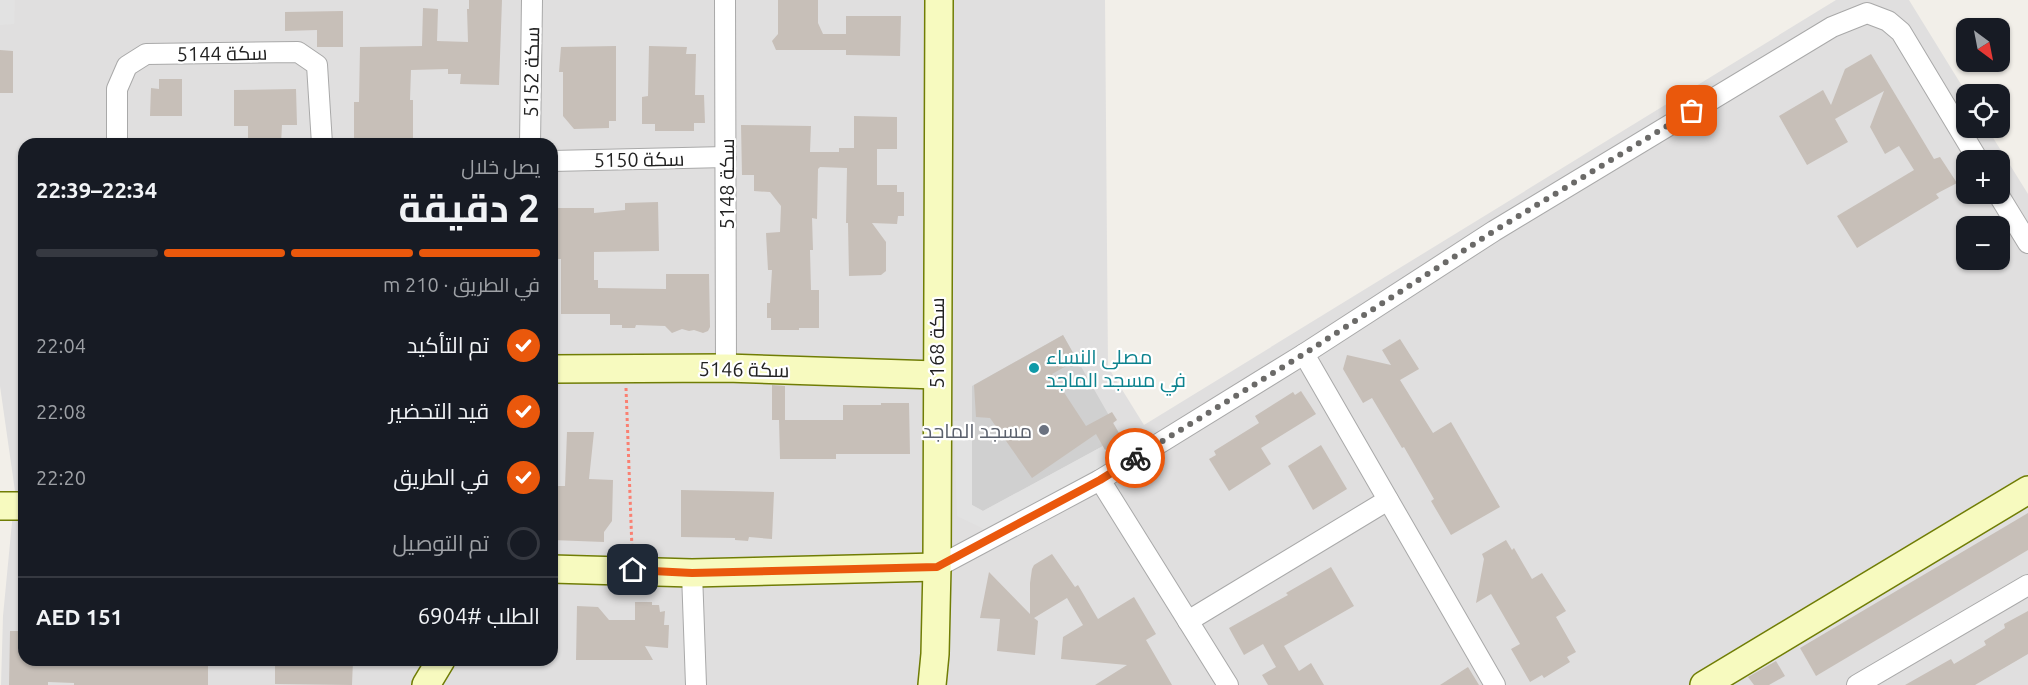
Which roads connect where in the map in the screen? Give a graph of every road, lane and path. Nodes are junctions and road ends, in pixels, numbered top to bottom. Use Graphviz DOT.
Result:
graph roads {
  1 [pos="532,0"];
  2 [pos="725,0"];
  3 [pos="939,0"];
  4 [pos="117,138"];
  5 [pos="322,138"];
  6 [pos="530,138"];
  7 [pos="1972,150"];
  8 [pos="726,157"];
  9 [pos="558,161"];
  10 [pos="2004,204"];
  11 [pos="2028,243"];
  12 [pos="1304,354"];
  13 [pos="625,368"];
  14 [pos="726,368"];
  15 [pos="558,369"];
  16 [pos="936,375"];
  17 [pos="1100,480"];
  18 [pos="2028,490"];
  19 [pos="1388,500"];
  20 [pos="0,506"];
  21 [pos="18,506"];
  22 [pos="937,567"];
  23 [pos="558,569"];
  24 [pos="633,570"];
  25 [pos="692,573"];
  26 [pos="2028,585"];
  27 [pos="1188,621"];
  28 [pos="1712,683"];
  29 [pos="696,685"];
  30 [pos="932,685"];
  31 [pos="1228,685"];
  32 [pos="1495,685"];
  33 [pos="1857,685"];
  1 -- 6 [label="street, سكة 5152"];
  2 -- 8 [label="street, سكة 5148"];
  3 -- 16 [label="street, سكة 5168"];
  4 -- 5 [label="street, سكة 5144"];
  7 -- 12 [label="street"];
  8 -- 9 [label="street, سكة 5150"];
  8 -- 14 [label="street, سكة 5148"];
  10 -- 11 [label="street"];
  12 -- 17 [label="street"];
  12 -- 19 [label="street"];
  13 -- 14 [label="street, سكة 5146"];
  13 -- 15 [label="street, سكة 5146"];
  13 -- 24 [label="path"];
  14 -- 16 [label="street, سكة 5146"];
  16 -- 22 [label="street, سكة 5168"];
  17 -- 22 [label="street"];
  17 -- 27 [label="street"];
  18 -- 28 [label="street"];
  19 -- 27 [label="street"];
  19 -- 32 [label="street"];
  20 -- 21 [label="street"];
  22 -- 25 [label="street"];
  22 -- 30 [label="street, سكة 5168"];
  23 -- 24 [label="street"];
  24 -- 25 [label="street"];
  25 -- 29 [label="street"];
  26 -- 33 [label="street"];
  27 -- 31 [label="street"];
}
